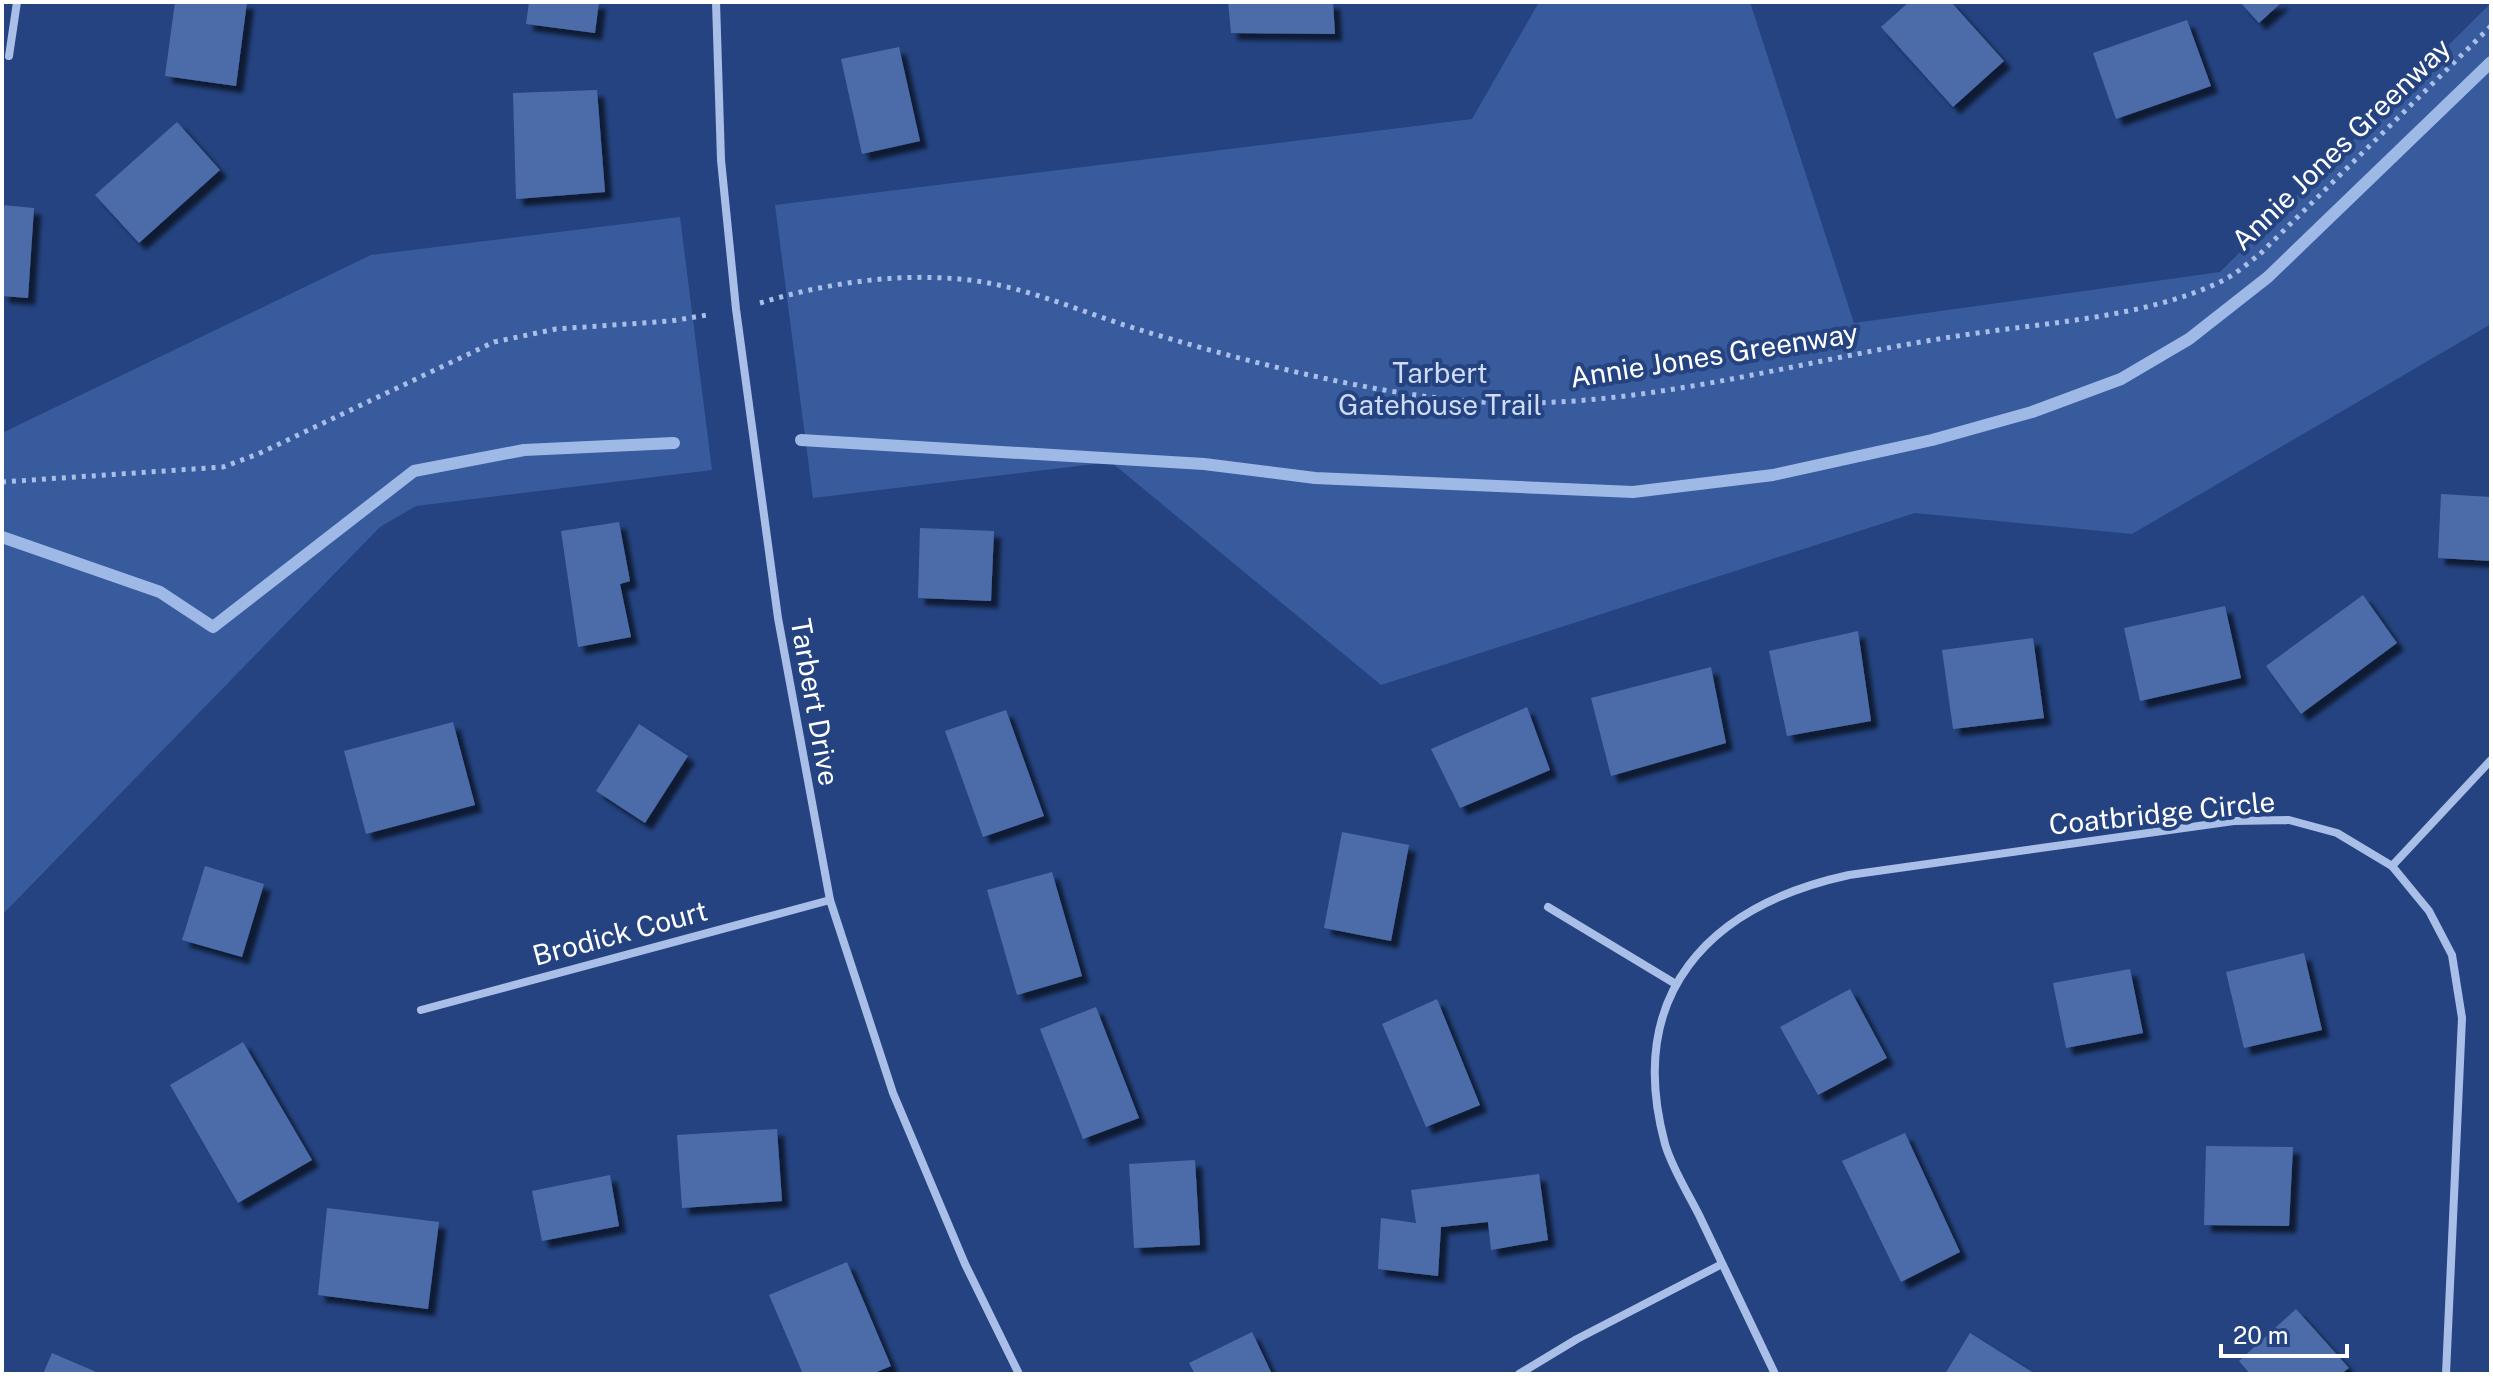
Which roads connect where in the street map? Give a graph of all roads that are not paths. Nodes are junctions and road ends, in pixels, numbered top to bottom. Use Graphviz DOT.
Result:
graph roads {
  1 [pos="17,2"];
  2 [pos="716,2"];
  3 [pos="9,56"];
  4 [pos="2491,760"];
  5 [pos="2392,866"];
  6 [pos="830,900"];
  7 [pos="1548,907"];
  8 [pos="1674,983"];
  9 [pos="421,1010"];
  10 [pos="1722,1264"];
  11 [pos="1019,1374"];
  12 [pos="1519,1374"];
  13 [pos="1775,1374"];
  14 [pos="2446,1374"];
  1 -- 3 [label="street"];
  2 -- 6 [label="street, Tarbert Drive"];
  4 -- 5 [label="street"];
  5 -- 8 [label="street, Coatbridge Circle"];
  5 -- 14 [label="street, Coatbridge Circle"];
  6 -- 9 [label="street, Brodick Court"];
  6 -- 11 [label="street, Tarbert Drive"];
  7 -- 8 [label="street"];
  8 -- 10 [label="street, Coatbridge Circle"];
  10 -- 12 [label="street"];
  10 -- 13 [label="street, Coatbridge Circle"];
}
